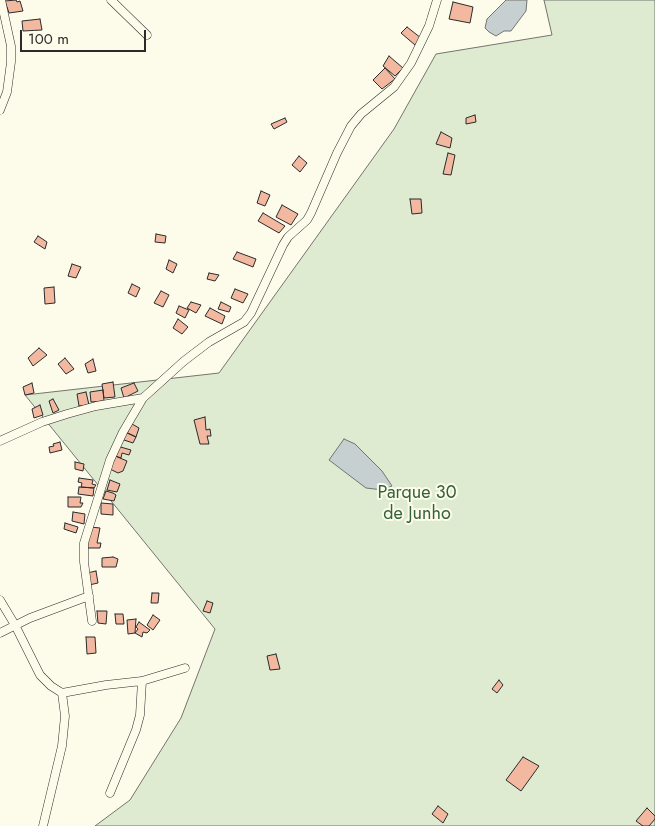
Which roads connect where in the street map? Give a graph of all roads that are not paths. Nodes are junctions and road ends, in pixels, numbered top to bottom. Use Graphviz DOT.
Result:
graph roads {
  1 [pos="1,0"];
  2 [pos="112,0"];
  3 [pos="437,0"];
  4 [pos="147,35"];
  5 [pos="0,110"];
  6 [pos="143,398"];
  7 [pos="0,442"];
  8 [pos="88,596"];
  9 [pos="0,600"];
  10 [pos="92,621"];
  11 [pos="15,625"];
  12 [pos="0,633"];
  13 [pos="185,668"];
  14 [pos="142,681"];
  15 [pos="62,693"];
  16 [pos="110,794"];
  17 [pos="43,826"];
  1 -- 5 [label="street"];
  2 -- 4 [label="street"];
  3 -- 6 [label="street"];
  6 -- 7 [label="street"];
  6 -- 8 [label="street"];
  8 -- 10 [label="street"];
  8 -- 11 [label="street"];
  9 -- 11 [label="street"];
  11 -- 12 [label="street"];
  11 -- 15 [label="street"];
  13 -- 14 [label="street"];
  14 -- 15 [label="street"];
  14 -- 16 [label="street"];
  15 -- 17 [label="street"];
}
